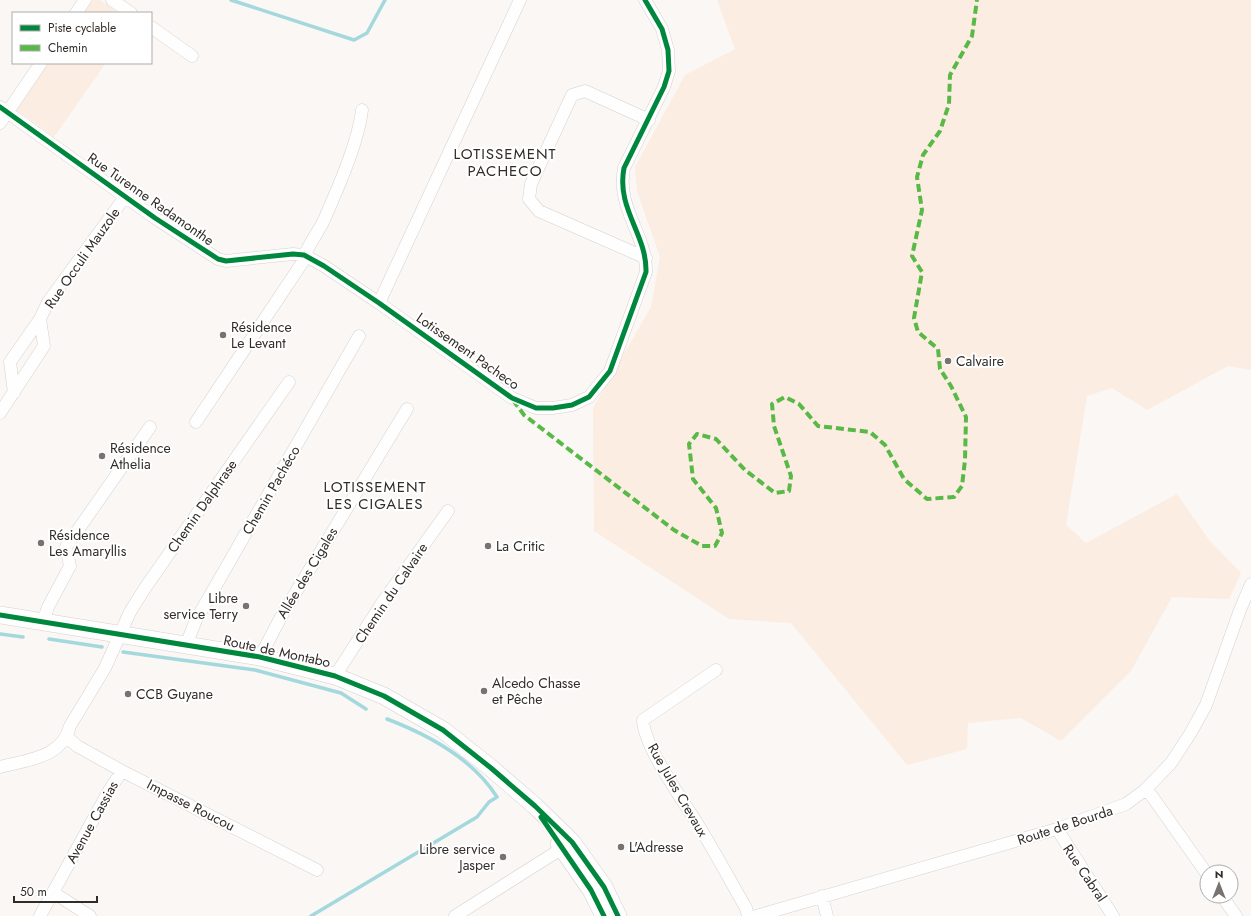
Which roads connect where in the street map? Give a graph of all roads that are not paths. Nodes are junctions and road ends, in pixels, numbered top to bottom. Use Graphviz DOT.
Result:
graph roads {
  1 [pos="85,0"];
  2 [pos="112,0"];
  3 [pos="520,0"];
  4 [pos="645,0"];
  5 [pos="77,12"];
  6 [pos="130,12"];
  7 [pos="152,28"];
  8 [pos="192,56"];
  9 [pos="40,64"];
  10 [pos="4,110"];
  11 [pos="362,110"];
  12 [pos="649,120"];
  13 [pos="0,123"];
  14 [pos="125,197"];
  15 [pos="304,255"];
  16 [pos="646,258"];
  17 [pos="379,303"];
  18 [pos="40,319"];
  19 [pos="359,336"];
  20 [pos="289,382"];
  21 [pos="14,393"];
  22 [pos="407,409"];
  23 [pos="0,413"];
  24 [pos="196,422"];
  25 [pos="150,427"];
  26 [pos="448,511"];
  27 [pos="1251,584"];
  28 [pos="0,615"];
  29 [pos="43,622"];
  30 [pos="121,634"];
  31 [pos="186,645"];
  32 [pos="260,657"];
  33 [pos="716,670"];
  34 [pos="335,676"];
  35 [pos="67,737"];
  36 [pos="0,767"];
  37 [pos="122,771"];
  38 [pos="1145,790"];
  39 [pos="1056,829"];
  40 [pos="567,845"];
  41 [pos="1200,864"];
  42 [pos="317,870"];
  43 [pos="54,893"];
  44 [pos="822,896"];
  45 [pos="1228,904"];
  46 [pos="40,916"];
  47 [pos="90,916"];
  48 [pos="455,916"];
  49 [pos="604,916"];
  50 [pos="618,916"];
  51 [pos="748,916"];
  52 [pos="756,916"];
  53 [pos="828,916"];
  54 [pos="1113,916"];
  55 [pos="1236,916"];
  1 -- 5 [label="street"];
  2 -- 6 [label="street"];
  3 -- 17 [label="street"];
  4 -- 12 [label="street, Lotissement Pacheco"];
  7 -- 8 [label="street"];
  9 -- 10 [label="street"];
  10 -- 13 [label="street"];
  10 -- 14 [label="street, Rue Turenne Radamonthe"];
  11 -- 15 [label="street"];
  12 -- 16 [label="street, Lotissement Pacheco"];
  12 -- 16 [label="street"];
  14 -- 15 [label="street, Rue Turenne Radamonthe"];
  14 -- 18 [label="street, Rue Occuli Mauzole"];
  15 -- 17 [label="street, Lotissement Pacheco"];
  15 -- 24 [label="street"];
  16 -- 17 [label="street, Lotissement Pacheco"];
  18 -- 21 [label="street, Rue Occuli Mauzole"];
  18 -- 21 [label="street, Rue Occuli Mauzole"];
  19 -- 31 [label="street, Chemin Pachéco"];
  20 -- 30 [label="street, Chemin Dalphrase"];
  21 -- 23 [label="street, Rue Occuli Mauzole"];
  22 -- 32 [label="street, Allée des Cigales"];
  25 -- 29 [label="street"];
  26 -- 34 [label="street, Chemin du Calvaire"];
  27 -- 38 [label="street, Route de Bourda"];
  28 -- 29 [label="main road, Route de Montabo"];
  29 -- 30 [label="main road, Route de Montabo"];
  30 -- 31 [label="main road, Route de Montabo"];
  30 -- 35 [label="street, Chemin Dalphrase"];
  31 -- 32 [label="main road, Route de Montabo"];
  32 -- 34 [label="main road, Route de Montabo"];
  33 -- 51 [label="street, Rue Jules Crevaux"];
  34 -- 40 [label="main road, Route de Montabo"];
  35 -- 36 [label="street"];
  35 -- 37 [label="street, Impasse Roucou"];
  37 -- 42 [label="street, Impasse Roucou"];
  37 -- 43 [label="street, Avenue Cassias"];
  38 -- 39 [label="street, Route de Bourda"];
  38 -- 41 [label="street"];
  39 -- 44 [label="street, Route de Bourda"];
  39 -- 54 [label="street, Rue Cabral"];
  40 -- 48 [label="street"];
  40 -- 49 [label="main road, Route de Montabo"];
  40 -- 50 [label="main road, Route de Montabo"];
  43 -- 46 [label="street, Avenue Cassias"];
  43 -- 47 [label="street"];
  44 -- 52 [label="street, Route de Bourda"];
  44 -- 53 [label="street"];
  45 -- 55 [label="street"];
}
